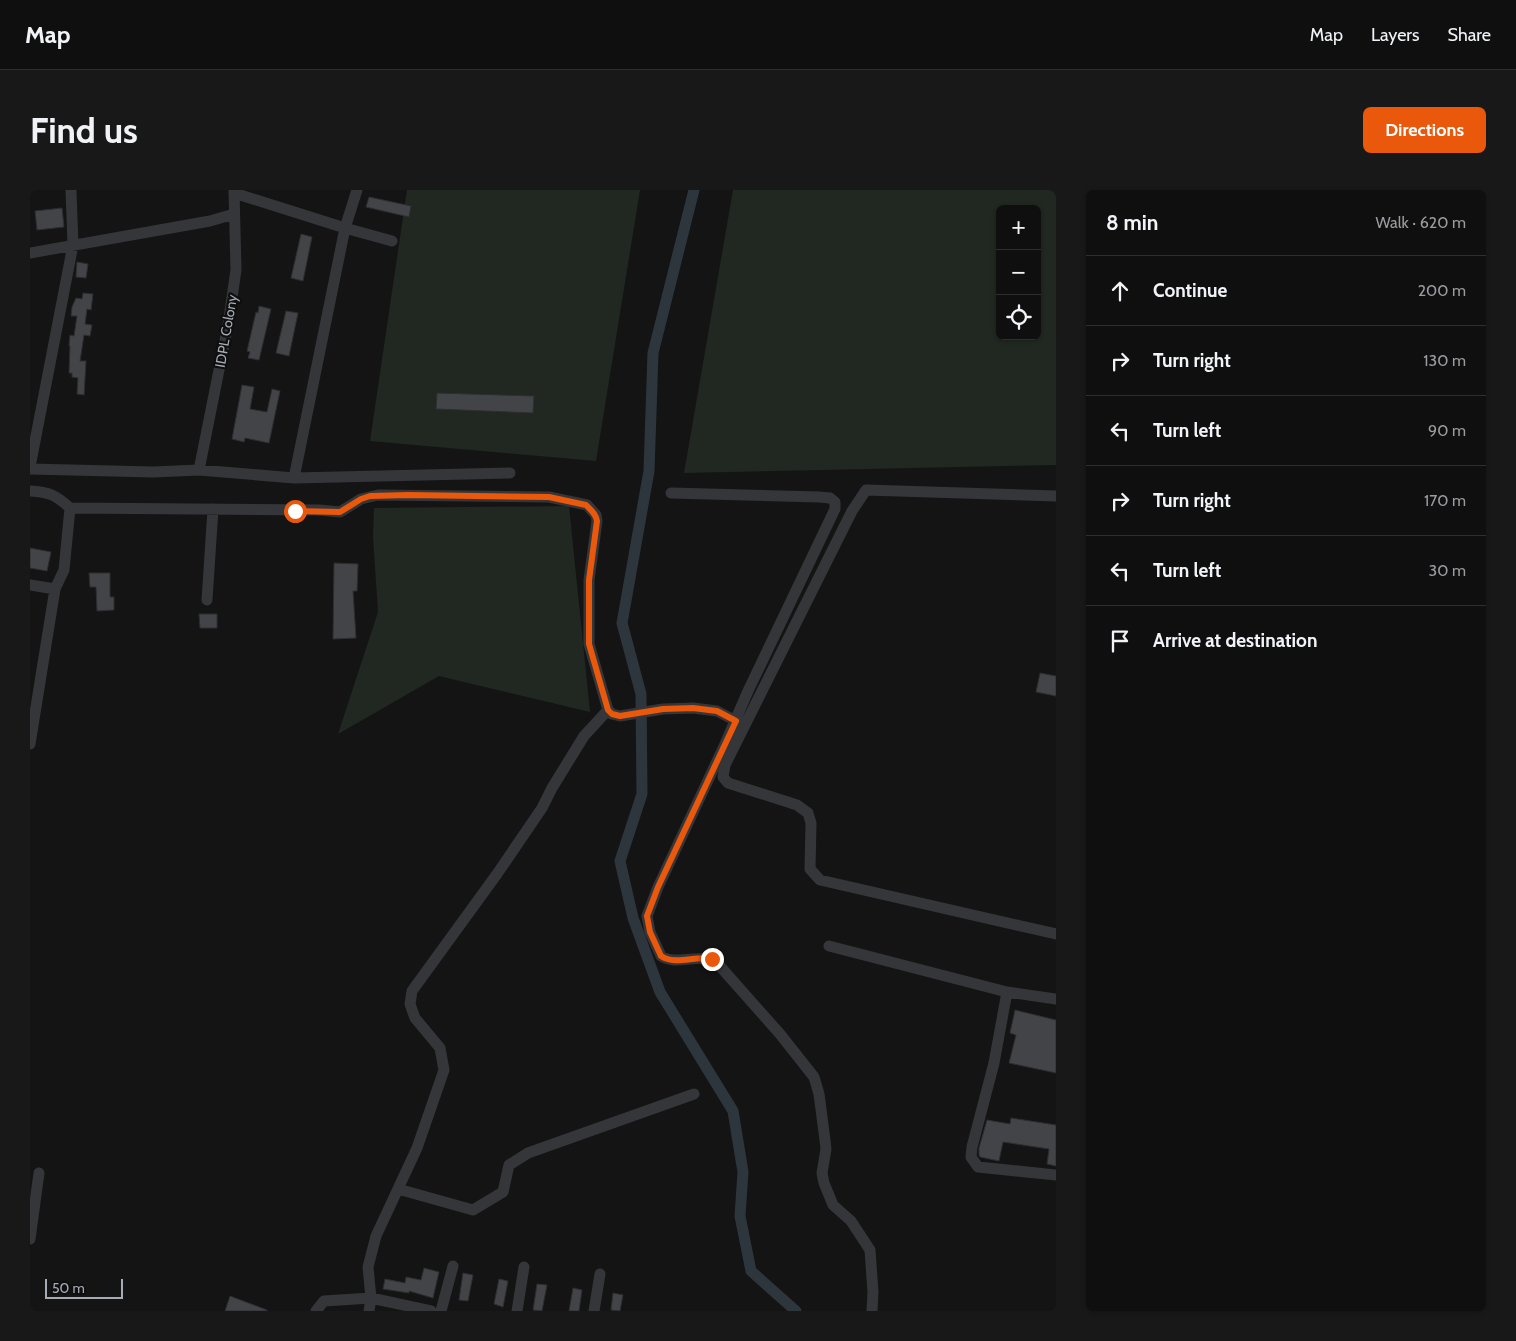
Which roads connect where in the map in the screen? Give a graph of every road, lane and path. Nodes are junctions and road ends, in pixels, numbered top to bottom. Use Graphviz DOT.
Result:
graph roads {
  1 [pos="71,190"];
  2 [pos="357,190"];
  3 [pos="234,192"];
  4 [pos="234,214"];
  5 [pos="345,228"];
  6 [pos="392,240"];
  7 [pos="73,244"];
  8 [pos="30,253"];
  9 [pos="30,468"];
  10 [pos="199,470"];
  11 [pos="510,473"];
  12 [pos="294,478"];
  13 [pos="30,491"];
  14 [pos="671,493"];
  15 [pos="1056,496"];
  16 [pos="70,508"];
  17 [pos="213,509"];
  18 [pos="30,585"];
  19 [pos="55,589"];
  20 [pos="207,600"];
  21 [pos="608,710"];
  22 [pos="736,721"];
  23 [pos="30,744"];
  24 [pos="1056,934"];
  25 [pos="829,946"];
  26 [pos="1007,992"];
  27 [pos="1056,999"];
  28 [pos="694,1094"];
  29 [pos="39,1174"];
  30 [pos="1056,1175"];
  31 [pos="398,1189"];
  32 [pos="30,1239"];
  33 [pos="453,1266"];
  34 [pos="524,1267"];
  35 [pos="600,1274"];
  36 [pos="371,1298"];
  37 [pos="316,1311"];
  38 [pos="369,1311"];
  39 [pos="431,1311"];
  40 [pos="441,1311"];
  41 [pos="517,1311"];
  42 [pos="594,1311"];
  43 [pos="872,1311"];
  1 -- 7 [label="street"];
  2 -- 5 [label="street"];
  3 -- 4 [label="street, IDPL Colony"];
  3 -- 5 [label="street"];
  4 -- 7 [label="street"];
  4 -- 10 [label="street, IDPL Colony"];
  5 -- 6 [label="street"];
  5 -- 12 [label="street"];
  7 -- 8 [label="street"];
  7 -- 9 [label="street"];
  9 -- 10 [label="street"];
  10 -- 12 [label="street"];
  11 -- 12 [label="street"];
  13 -- 16 [label="street"];
  14 -- 22 [label="street"];
  15 -- 24 [label="street"];
  16 -- 17 [label="street"];
  16 -- 19 [label="street"];
  17 -- 20 [label="street"];
  17 -- 21 [label="street"];
  18 -- 19 [label="street"];
  19 -- 23 [label="street"];
  21 -- 22 [label="street"];
  21 -- 31 [label="street"];
  22 -- 43 [label="street"];
  25 -- 26 [label="street"];
  26 -- 27 [label="street"];
  26 -- 30 [label="street"];
  28 -- 31 [label="street"];
  29 -- 32 [label="street"];
  31 -- 36 [label="street"];
  33 -- 40 [label="street"];
  34 -- 41 [label="street"];
  35 -- 42 [label="street"];
  36 -- 37 [label="street"];
  36 -- 38 [label="street"];
  36 -- 39 [label="street"];
}
